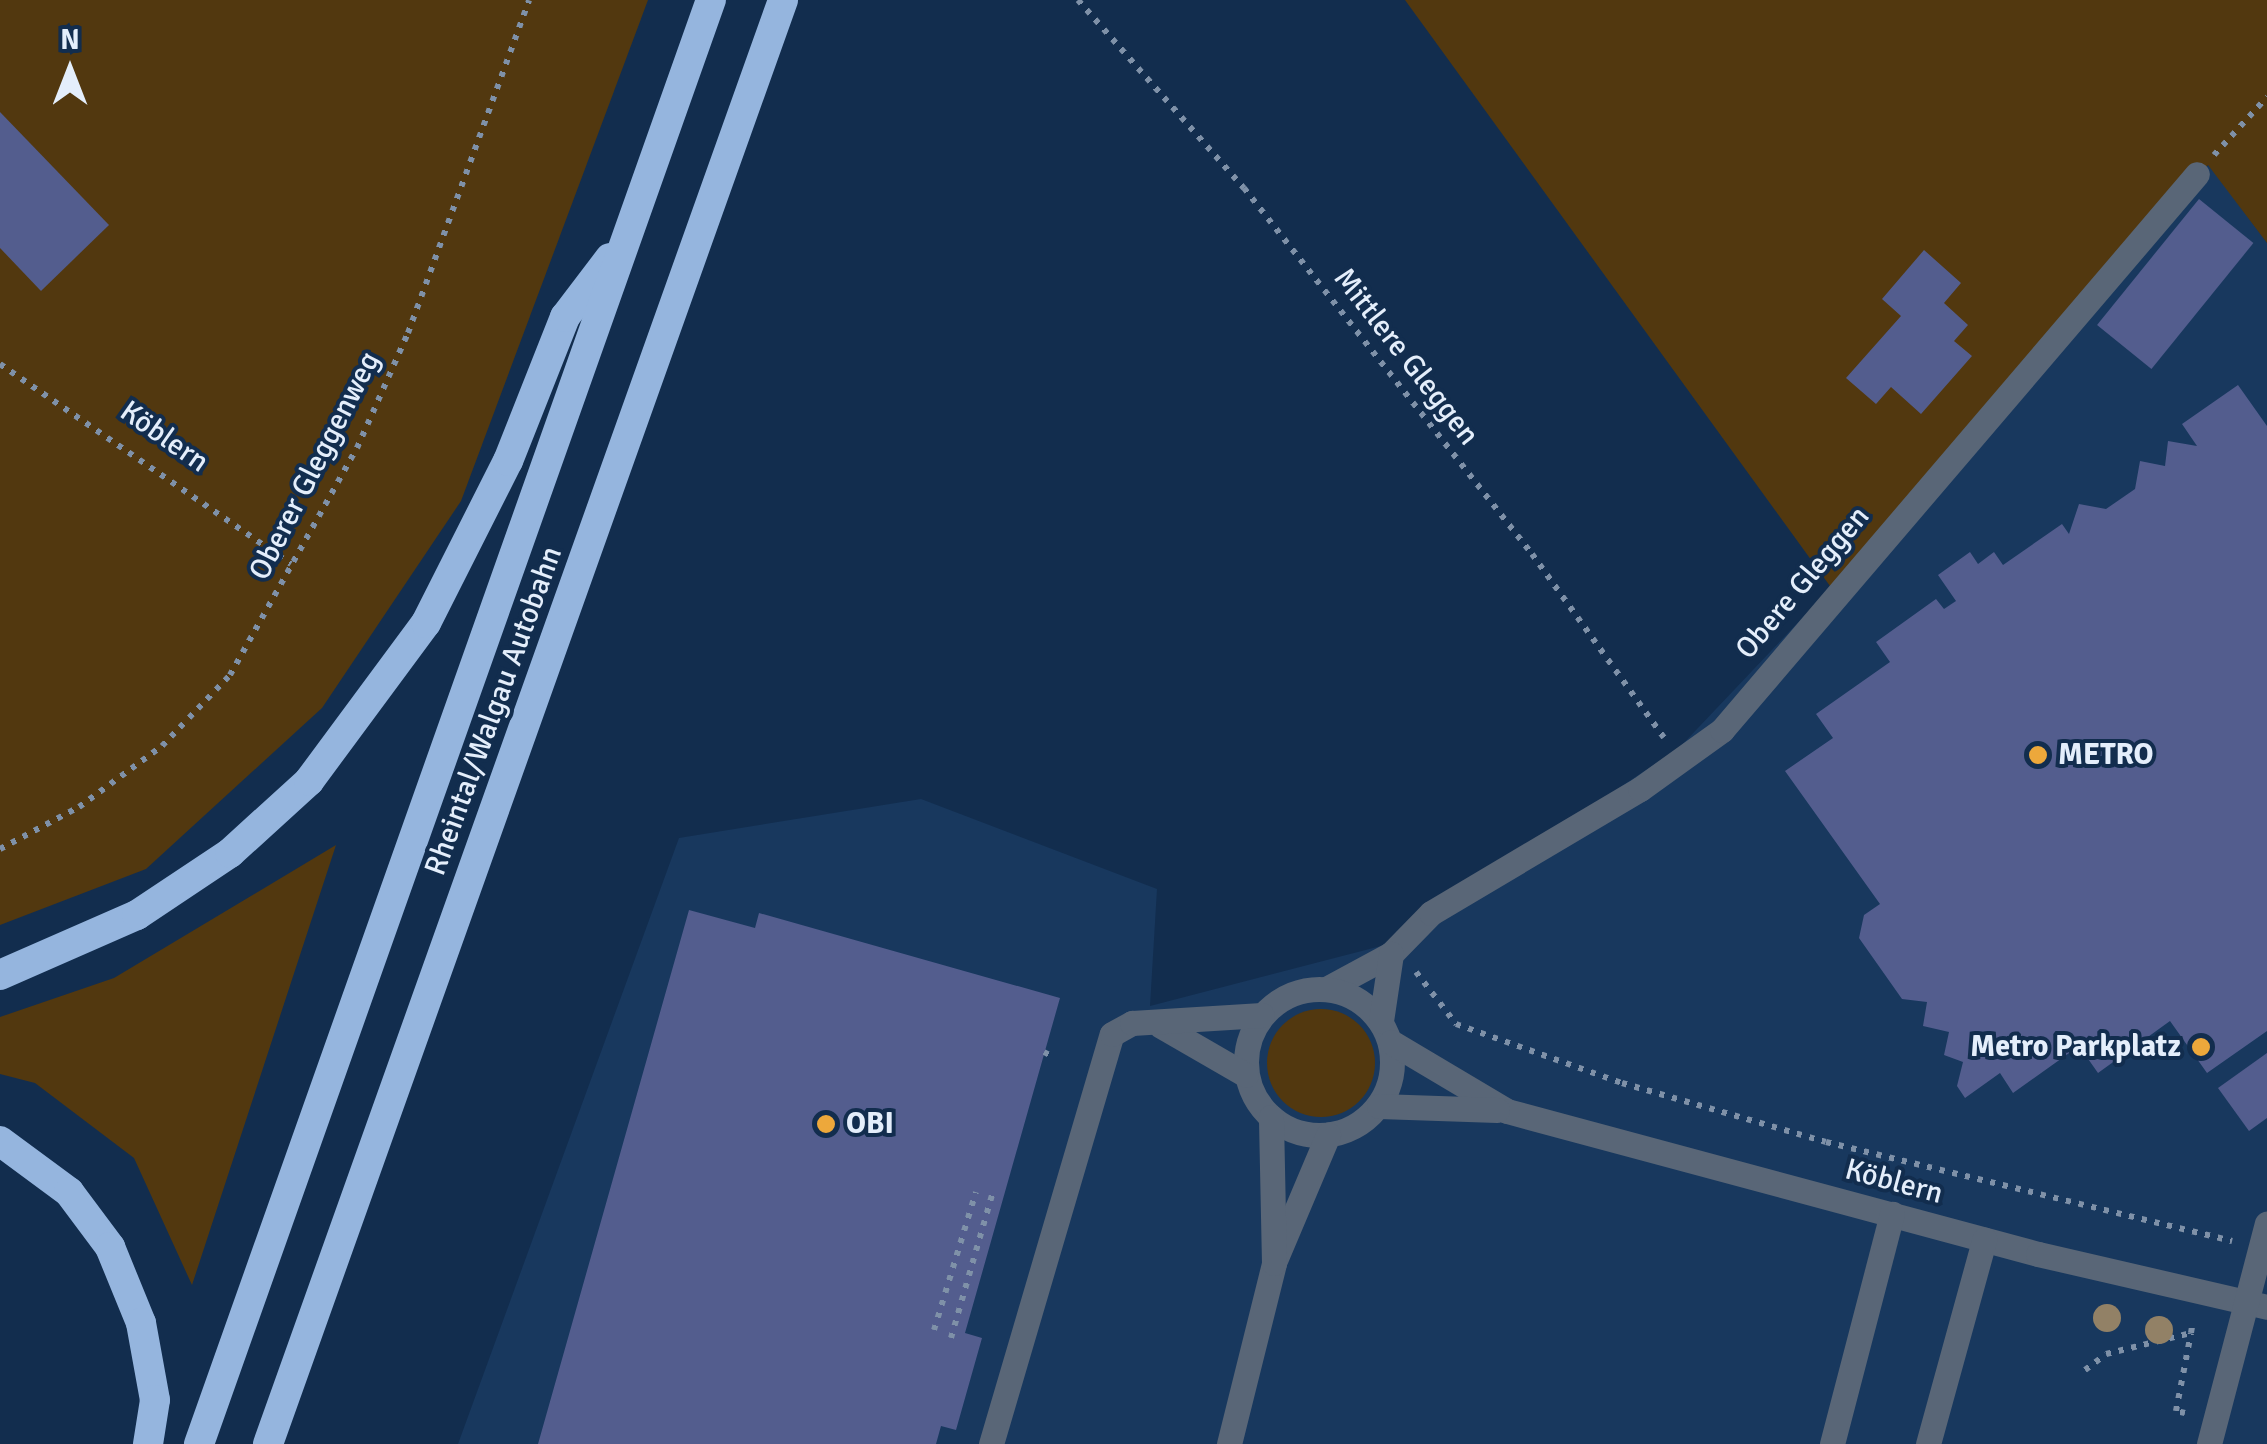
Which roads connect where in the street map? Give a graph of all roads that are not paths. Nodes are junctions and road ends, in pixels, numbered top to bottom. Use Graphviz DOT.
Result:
graph roads {
  1 [pos="711,0"];
  2 [pos="783,0"];
  3 [pos="2197,174"];
  4 [pos="627,236"];
  5 [pos="1391,954"];
  6 [pos="0,975"];
  7 [pos="1328,988"];
  8 [pos="1262,1015"];
  9 [pos="1160,1026"];
  10 [pos="1386,1032"];
  11 [pos="1246,1074"];
  12 [pos="1379,1106"];
  13 [pos="1507,1110"];
  14 [pos="1271,1118"];
  15 [pos="1328,1135"];
  16 [pos="0,1141"];
  17 [pos="1892,1214"];
  18 [pos="2264,1236"];
  19 [pos="1984,1240"];
  20 [pos="1274,1262"];
  21 [pos="2256,1305"];
  22 [pos="2212,1433"];
  23 [pos="148,1444"];
  24 [pos="199,1444"];
  25 [pos="268,1444"];
  26 [pos="991,1444"];
  27 [pos="1229,1444"];
  28 [pos="1832,1444"];
  29 [pos="1928,1444"];
  1 -- 4 [label="highway, Rheintal/Walgau Autobahn"];
  2 -- 25 [label="highway, Rheintal/Walgau Autobahn"];
  3 -- 5 [label="street, Obere Gleggen"];
  4 -- 6 [label="highway"];
  4 -- 24 [label="highway, Rheintal/Walgau Autobahn"];
  5 -- 7 [label="street, Obere Gleggen"];
  5 -- 10 [label="street"];
  7 -- 8 [label="street"];
  7 -- 10 [label="street, Köblern"];
  8 -- 9 [label="street"];
  8 -- 11 [label="street"];
  9 -- 11 [label="street"];
  9 -- 26 [label="street"];
  10 -- 12 [label="street"];
  10 -- 13 [label="street, Köblern"];
  11 -- 14 [label="street"];
  12 -- 13 [label="street, Köblern"];
  12 -- 15 [label="street"];
  13 -- 17 [label="street, Köblern"];
  14 -- 15 [label="street"];
  14 -- 20 [label="street"];
  15 -- 20 [label="street"];
  16 -- 23 [label="highway"];
  17 -- 19 [label="street, Köblern"];
  17 -- 28 [label="street"];
  18 -- 21 [label="street"];
  19 -- 21 [label="street, Köblern"];
  19 -- 29 [label="street"];
  20 -- 27 [label="street"];
  21 -- 22 [label="street"];
}
